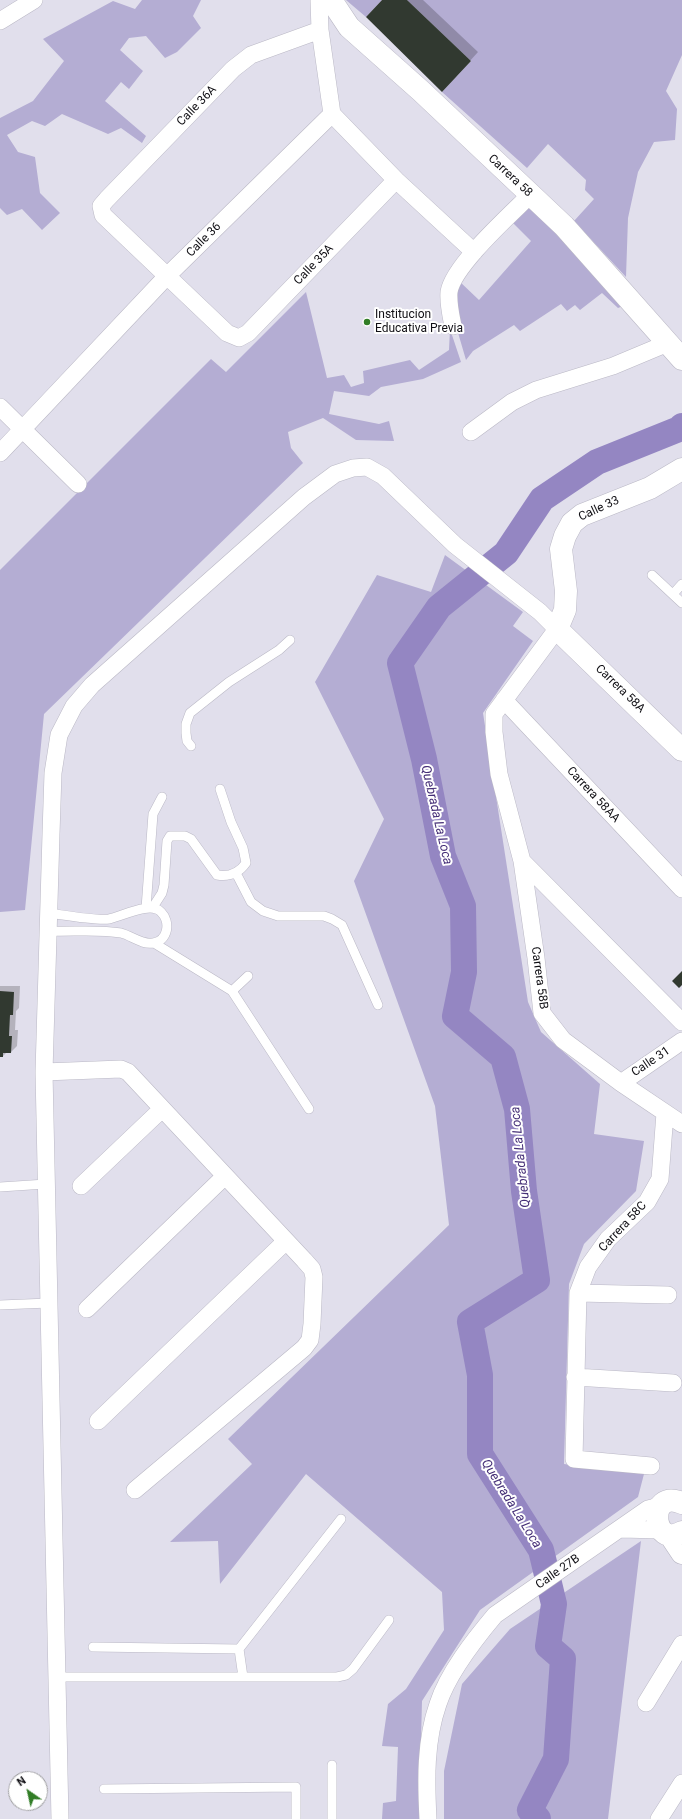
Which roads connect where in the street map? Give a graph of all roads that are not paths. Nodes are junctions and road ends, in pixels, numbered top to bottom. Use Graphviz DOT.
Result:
graph roads {
  1 [pos="34,0"];
  2 [pos="319,0"];
  3 [pos="332,0"];
  4 [pos="0,21"];
  5 [pos="320,30"];
  6 [pos="332,114"];
  7 [pos="396,180"];
  8 [pos="530,195"];
  9 [pos="474,252"];
  10 [pos="167,276"];
  11 [pos="453,326"];
  12 [pos="675,351"];
  13 [pos="0,407"];
  14 [pos="23,430"];
  15 [pos="471,432"];
  16 [pos="0,453"];
  17 [pos="682,469"];
  18 [pos="78,484"];
  19 [pos="652,575"];
  20 [pos="682,584"];
  21 [pos="673,594"];
  22 [pos="682,603"];
  23 [pos="558,629"];
  24 [pos="290,640"];
  25 [pos="504,700"];
  26 [pos="191,746"];
  27 [pos="682,750"];
  28 [pos="220,789"];
  29 [pos="162,797"];
  30 [pos="522,861"];
  31 [pos="236,873"];
  32 [pos="682,889"];
  33 [pos="149,907"];
  34 [pos="48,913"];
  35 [pos="48,931"];
  36 [pos="154,943"];
  37 [pos="248,976"];
  38 [pos="232,991"];
  39 [pos="378,1005"];
  40 [pos="682,1022"];
  41 [pos="682,1041"];
  42 [pos="44,1072"];
  43 [pos="621,1083"];
  44 [pos="162,1109"];
  45 [pos="309,1109"];
  46 [pos="665,1113"];
  47 [pos="682,1124"];
  48 [pos="225,1176"];
  49 [pos="46,1184"];
  50 [pos="81,1186"];
  51 [pos="0,1187"];
  52 [pos="286,1241"];
  53 [pos="578,1293"];
  54 [pos="668,1295"];
  55 [pos="49,1303"];
  56 [pos="0,1305"];
  57 [pos="87,1309"];
  58 [pos="575,1377"];
  59 [pos="673,1383"];
  60 [pos="98,1421"];
  61 [pos="651,1466"];
  62 [pos="135,1490"];
  63 [pos="682,1490"];
  64 [pos="669,1504"];
  65 [pos="341,1519"];
  66 [pos="621,1528"];
  67 [pos="671,1532"];
  68 [pos="682,1553"];
  69 [pos="389,1620"];
  70 [pos="682,1644"];
  71 [pos="93,1647"];
  72 [pos="239,1649"];
  73 [pos="57,1677"];
  74 [pos="243,1677"];
  75 [pos="646,1703"];
  76 [pos="332,1765"];
  77 [pos="682,1783"];
  78 [pos="104,1789"];
  79 [pos="60,1819"];
  80 [pos="296,1819"];
  81 [pos="332,1819"];
  82 [pos="428,1819"];
  83 [pos="659,1819"];
  1 -- 4 [label="street"];
  2 -- 5 [label="street"];
  3 -- 8 [label="main road, Carrera 58"];
  5 -- 6 [label="street"];
  5 -- 10 [label="street, Calle 36A"];
  6 -- 7 [label="street"];
  6 -- 10 [label="street, Calle 36"];
  7 -- 9 [label="street"];
  7 -- 10 [label="street, Calle 35A"];
  8 -- 9 [label="street"];
  8 -- 12 [label="main road, Carrera 58"];
  9 -- 11 [label="street"];
  10 -- 14 [label="street, Calle 36"];
  12 -- 15 [label="street"];
  13 -- 14 [label="street"];
  14 -- 16 [label="street, Calle 36"];
  14 -- 18 [label="street"];
  17 -- 23 [label="main road, Calle 33"];
  19 -- 21 [label="lane"];
  20 -- 21 [label="lane"];
  21 -- 22 [label="lane"];
  23 -- 25 [label="street, Carrera 58B"];
  23 -- 27 [label="main road, Carrera 58A"];
  23 -- 34 [label="street"];
  24 -- 26 [label="lane"];
  25 -- 30 [label="street, Carrera 58B"];
  25 -- 32 [label="street, Carrera 58AA"];
  28 -- 31 [label="lane"];
  29 -- 33 [label="lane"];
  30 -- 40 [label="street"];
  30 -- 43 [label="street, Carrera 58B"];
  31 -- 33 [label="lane"];
  31 -- 39 [label="lane"];
  33 -- 34 [label="lane"];
  33 -- 36 [label="lane"];
  34 -- 35 [label="street"];
  35 -- 36 [label="lane"];
  35 -- 42 [label="street"];
  36 -- 38 [label="lane"];
  37 -- 38 [label="lane"];
  38 -- 45 [label="lane"];
  41 -- 43 [label="street, Calle 31"];
  42 -- 44 [label="street"];
  42 -- 49 [label="street"];
  43 -- 46 [label="street, Carrera 58B"];
  44 -- 48 [label="street"];
  44 -- 50 [label="street"];
  46 -- 47 [label="street, Carrera 58B"];
  46 -- 53 [label="street, Carrera 58C"];
  48 -- 52 [label="street"];
  48 -- 57 [label="street"];
  49 -- 51 [label="lane"];
  49 -- 55 [label="street"];
  52 -- 60 [label="street"];
  52 -- 62 [label="street"];
  53 -- 54 [label="street"];
  53 -- 58 [label="street, Carrera 58C"];
  55 -- 56 [label="lane"];
  55 -- 73 [label="street"];
  58 -- 59 [label="street"];
  58 -- 61 [label="street, Carrera 58C"];
  63 -- 64 [label="main road, Calle 27B"];
  64 -- 66 [label="street, Calle 27B"];
  64 -- 67 [label="main road"];
  65 -- 72 [label="lane"];
  66 -- 67 [label="street"];
  66 -- 82 [label="street, Calle 27B"];
  67 -- 68 [label="main road"];
  69 -- 74 [label="lane"];
  70 -- 75 [label="street"];
  71 -- 72 [label="lane"];
  72 -- 74 [label="lane"];
  73 -- 74 [label="lane"];
  73 -- 79 [label="street"];
  76 -- 81 [label="lane"];
  77 -- 83 [label="street"];
  78 -- 80 [label="lane"];
}
